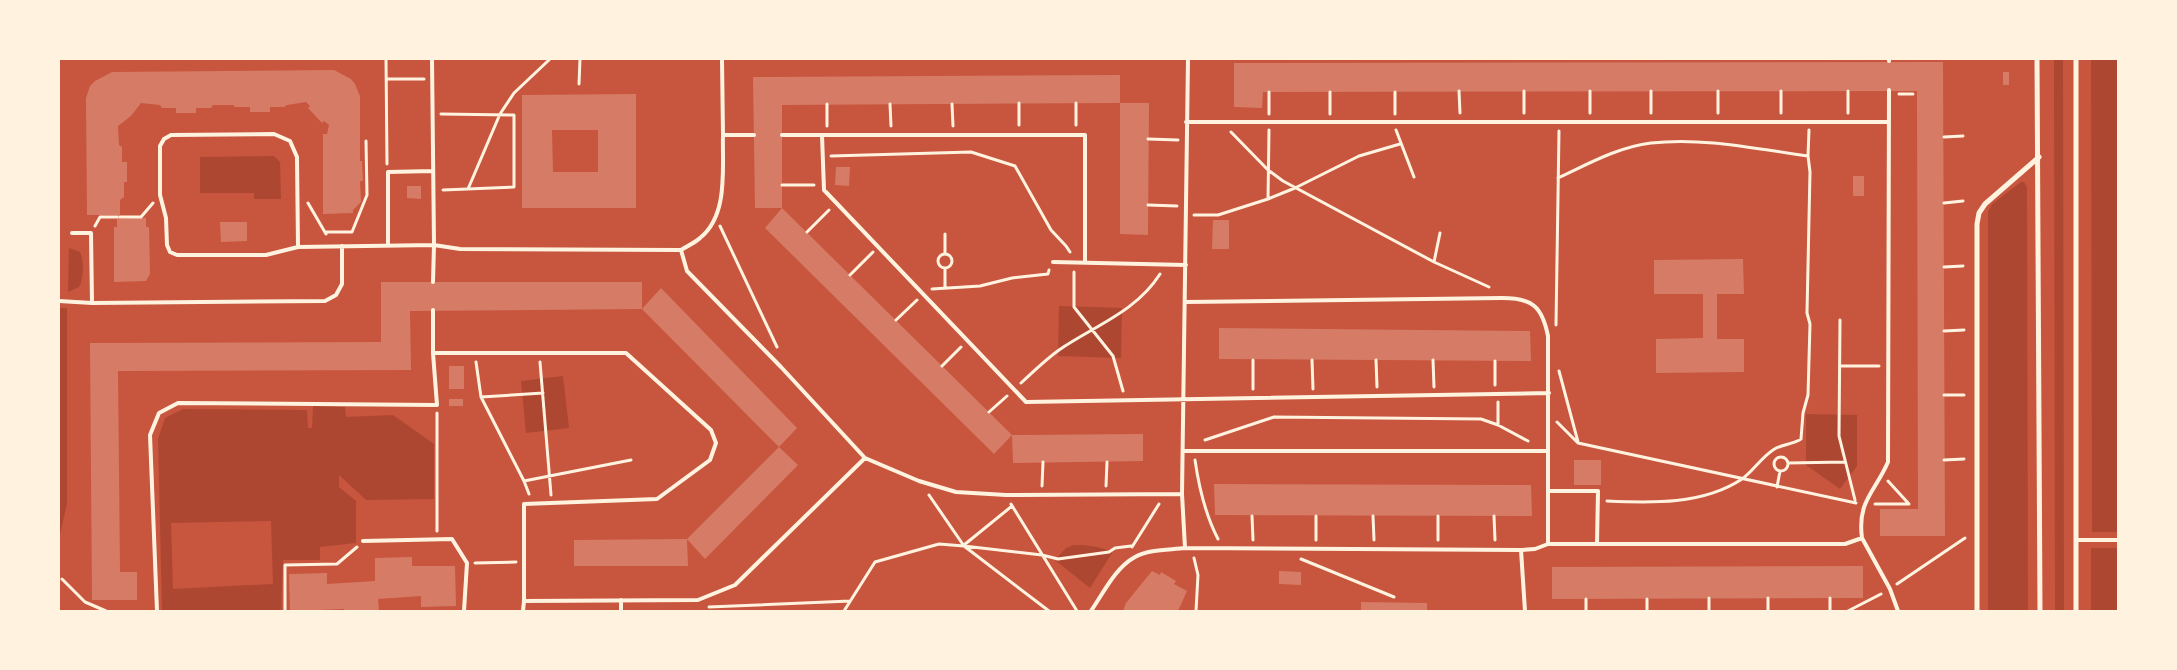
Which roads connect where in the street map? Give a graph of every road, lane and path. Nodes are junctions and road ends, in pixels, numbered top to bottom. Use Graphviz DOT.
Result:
graph roads {
  1 [pos="386,59"];
  2 [pos="432,59"];
  3 [pos="550,59"];
  4 [pos="580,59"];
  5 [pos="722,59"];
  6 [pos="1188,59"];
  7 [pos="2037,59"];
  8 [pos="2076,59"];
  9 [pos="386,79"];
  10 [pos="432,79"];
  11 [pos="579,84"];
  12 [pos="1889,90"];
  13 [pos="1524,91"];
  14 [pos="1590,91"];
  15 [pos="1651,91"];
  16 [pos="1718,91"];
  17 [pos="1781,91"];
  18 [pos="1848,91"];
  19 [pos="1269,92"];
  20 [pos="1330,92"];
  21 [pos="1395,92"];
  22 [pos="1459,92"];
  23 [pos="1019,103"];
  24 [pos="1076,103"];
  25 [pos="827,104"];
  26 [pos="890,104"];
  27 [pos="952,104"];
  28 [pos="432,114"];
  29 [pos="500,114"];
  30 [pos="1186,122"];
  31 [pos="1222,122"];
  32 [pos="1269,122"];
  33 [pos="1396,122"];
  34 [pos="1460,122"];
  35 [pos="1524,122"];
  36 [pos="1560,122"];
  37 [pos="1590,122"];
  38 [pos="1651,122"];
  39 [pos="1718,122"];
  40 [pos="1781,122"];
  41 [pos="1809,122"];
  42 [pos="1848,122"];
  43 [pos="1888,122"];
  44 [pos="1330,123"];
  45 [pos="782,135"];
  46 [pos="825,135"];
  47 [pos="891,135"];
  48 [pos="954,135"];
  49 [pos="1019,135"];
  50 [pos="1076,135"];
  51 [pos="723,136"];
  52 [pos="754,136"];
  53 [pos="1963,136"];
  54 [pos="1944,137"];
  55 [pos="1148,139"];
  56 [pos="1186,140"];
  57 [pos="366,141"];
  58 [pos="1400,144"];
  59 [pos="823,156"];
  60 [pos="1808,156"];
  61 [pos="2038,157"];
  62 [pos="1268,170"];
  63 [pos="432,171"];
  64 [pos="388,172"];
  65 [pos="1414,177"];
  66 [pos="1558,178"];
  67 [pos="824,184"];
  68 [pos="782,185"];
  69 [pos="1296,188"];
  70 [pos="468,189"];
  71 [pos="433,190"];
  72 [pos="297,192"];
  73 [pos="160,195"];
  74 [pos="1268,199"];
  75 [pos="1963,201"];
  76 [pos="836,203"];
  77 [pos="1944,203"];
  78 [pos="1148,205"];
  79 [pos="1186,206"];
  80 [pos="1186,215"];
  81 [pos="716,216"];
  82 [pos="326,232"];
  83 [pos="807,232"];
  84 [pos="1440,232"];
  85 [pos="72,233"];
  86 [pos="91,233"];
  87 [pos="945,234"];
  88 [pos="434,245"];
  89 [pos="298,246"];
  90 [pos="327,246"];
  91 [pos="342,246"];
  92 [pos="388,246"];
  93 [pos="879,247"];
  94 [pos="680,250"];
  95 [pos="945,254"];
  96 [pos="1053,262"];
  97 [pos="1075,262"];
  98 [pos="1434,262"];
  99 [pos="1085,263"];
  100 [pos="1166,265"];
  101 [pos="1186,265"];
  102 [pos="1963,266"];
  103 [pos="1944,267"];
  104 [pos="945,269"];
  105 [pos="850,275"];
  106 [pos="434,282"];
  107 [pos="945,288"];
  108 [pos="923,294"];
  109 [pos="1502,298"];
  110 [pos="59,301"];
  111 [pos="1185,302"];
  112 [pos="92,303"];
  113 [pos="433,310"];
  114 [pos="896,320"];
  115 [pos="1840,320"];
  116 [pos="1964,330"];
  117 [pos="1092,331"];
  118 [pos="1944,331"];
  119 [pos="1556,333"];
  120 [pos="968,341"];
  121 [pos="433,353"];
  122 [pos="474,353"];
  123 [pos="540,353"];
  124 [pos="1253,360"];
  125 [pos="1312,360"];
  126 [pos="1376,360"];
  127 [pos="1433,360"];
  128 [pos="1495,361"];
  129 [pos="942,366"];
  130 [pos="1840,366"];
  131 [pos="1888,366"];
  132 [pos="781,367"];
  133 [pos="1559,367"];
  134 [pos="1014,388"];
  135 [pos="543,393"];
  136 [pos="1549,393"];
  137 [pos="1497,394"];
  138 [pos="1434,395"];
  139 [pos="1944,395"];
  140 [pos="1964,395"];
  141 [pos="1377,396"];
  142 [pos="481,397"];
  143 [pos="1314,397"];
  144 [pos="1253,398"];
  145 [pos="1126,400"];
  146 [pos="1184,400"];
  147 [pos="437,404"];
  148 [pos="989,412"];
  149 [pos="1548,413"];
  150 [pos="1498,425"];
  151 [pos="1578,443"];
  152 [pos="1184,451"];
  153 [pos="1194,451"];
  154 [pos="1548,451"];
  155 [pos="865,458"];
  156 [pos="1964,459"];
  157 [pos="630,460"];
  158 [pos="1944,460"];
  159 [pos="1043,462"];
  160 [pos="1107,462"];
  161 [pos="1845,462"];
  162 [pos="1788,463"];
  163 [pos="1780,471"];
  164 [pos="1882,474"];
  165 [pos="549,477"];
  166 [pos="1742,479"];
  167 [pos="524,481"];
  168 [pos="919,481"];
  169 [pos="1777,487"];
  170 [pos="1548,491"];
  171 [pos="1042,494"];
  172 [pos="1182,494"];
  173 [pos="1006,495"];
  174 [pos="1106,495"];
  175 [pos="1164,495"];
  176 [pos="1598,501"];
  177 [pos="551,503"];
  178 [pos="1856,503"];
  179 [pos="533,504"];
  180 [pos="1864,504"];
  181 [pos="1012,506"];
  182 [pos="1252,516"];
  183 [pos="1316,516"];
  184 [pos="1373,516"];
  185 [pos="1438,516"];
  186 [pos="1494,516"];
  187 [pos="1862,538"];
  188 [pos="1965,538"];
  189 [pos="437,539"];
  190 [pos="2076,540"];
  191 [pos="2118,540"];
  192 [pos="363,541"];
  193 [pos="1548,544"];
  194 [pos="1597,544"];
  195 [pos="964,546"];
  196 [pos="1131,546"];
  197 [pos="1185,548"];
  198 [pos="1223,548"];
  199 [pos="1253,548"];
  200 [pos="1286,548"];
  201 [pos="1316,549"];
  202 [pos="1374,549"];
  203 [pos="1438,550"];
  204 [pos="1496,550"];
  205 [pos="1521,550"];
  206 [pos="1042,554"];
  207 [pos="1136,556"];
  208 [pos="524,562"];
  209 [pos="467,563"];
  210 [pos="62,579"];
  211 [pos="1890,589"];
  212 [pos="1394,597"];
  213 [pos="1647,598"];
  214 [pos="1709,598"];
  215 [pos="1768,598"];
  216 [pos="1830,598"];
  217 [pos="1586,599"];
  218 [pos="621,600"];
  219 [pos="698,600"];
  220 [pos="524,601"];
  221 [pos="850,601"];
  222 [pos="106,611"];
  223 [pos="156,611"];
  224 [pos="285,611"];
  225 [pos="464,611"];
  226 [pos="523,611"];
  227 [pos="621,611"];
  228 [pos="844,611"];
  229 [pos="1050,611"];
  230 [pos="1077,611"];
  231 [pos="1091,611"];
  232 [pos="1196,611"];
  233 [pos="1525,611"];
  234 [pos="1586,611"];
  235 [pos="1647,611"];
  236 [pos="1709,611"];
  237 [pos="1768,611"];
  238 [pos="1830,611"];
  239 [pos="1848,611"];
  240 [pos="1898,611"];
  241 [pos="1977,611"];
  242 [pos="2040,611"];
  243 [pos="2076,611"];
  1 -- 9 [label="path"];
  2 -- 10 [label="lane"];
  3 -- 29 [label="path"];
  4 -- 11 [label="path"];
  5 -- 51 [label="lane"];
  6 -- 30 [label="lane"];
  7 -- 61 [label="street"];
  8 -- 190 [label="street"];
  9 -- 10 [label="path"];
  9 -- 64 [label="path"];
  10 -- 28 [label="lane"];
  12 -- 43 [label="lane"];
  13 -- 35 [label="path"];
  14 -- 37 [label="path"];
  15 -- 38 [label="path"];
  16 -- 39 [label="path"];
  17 -- 40 [label="path"];
  18 -- 42 [label="path"];
  19 -- 32 [label="path"];
  20 -- 44 [label="path"];
  21 -- 33 [label="path"];
  22 -- 34 [label="path"];
  23 -- 49 [label="path"];
  24 -- 50 [label="path"];
  25 -- 46 [label="path"];
  26 -- 47 [label="path"];
  27 -- 48 [label="path"];
  28 -- 29 [label="path"];
  28 -- 63 [label="lane"];
  29 -- 70 [label="path"];
  29 -- 70 [label="path"];
  30 -- 31 [label="lane"];
  30 -- 56 [label="lane"];
  31 -- 32 [label="lane"];
  31 -- 62 [label="path"];
  32 -- 44 [label="lane"];
  32 -- 62 [label="path"];
  33 -- 34 [label="lane"];
  33 -- 44 [label="lane"];
  33 -- 58 [label="path"];
  34 -- 35 [label="lane"];
  35 -- 36 [label="lane"];
  36 -- 37 [label="lane"];
  36 -- 66 [label="path"];
  37 -- 38 [label="lane"];
  38 -- 39 [label="lane"];
  39 -- 40 [label="lane"];
  40 -- 41 [label="lane"];
  41 -- 42 [label="lane"];
  41 -- 60 [label="path"];
  42 -- 43 [label="lane"];
  43 -- 131 [label="lane"];
  45 -- 46 [label="lane"];
  46 -- 47 [label="lane"];
  46 -- 59 [label="lane"];
  47 -- 48 [label="lane"];
  48 -- 49 [label="lane"];
  49 -- 50 [label="lane"];
  50 -- 99 [label="lane"];
  51 -- 52 [label="lane"];
  51 -- 81 [label="lane"];
  53 -- 54 [label="path"];
  55 -- 56 [label="path"];
  56 -- 79 [label="lane"];
  57 -- 82 [label="path"];
  58 -- 65 [label="path"];
  58 -- 69 [label="path"];
  59 -- 67 [label="lane"];
  59 -- 97 [label="path"];
  60 -- 66 [label="path"];
  60 -- 166 [label="path"];
  61 -- 241 [label="street"];
  61 -- 242 [label="street"];
  62 -- 69 [label="path"];
  62 -- 74 [label="path"];
  63 -- 64 [label="lane"];
  63 -- 71 [label="lane"];
  64 -- 92 [label="lane"];
  66 -- 119 [label="path"];
  67 -- 68 [label="path"];
  67 -- 76 [label="lane"];
  69 -- 74 [label="path"];
  69 -- 98 [label="path"];
  70 -- 71 [label="path"];
  71 -- 88 [label="lane"];
  72 -- 73 [label="lane"];
  72 -- 82 [label="path"];
  72 -- 89 [label="lane"];
  73 -- 86 [label="path"];
  73 -- 89 [label="lane"];
  74 -- 80 [label="path"];
  75 -- 77 [label="path"];
  76 -- 83 [label="path"];
  76 -- 93 [label="lane"];
  78 -- 79 [label="path"];
  79 -- 80 [label="lane"];
  80 -- 101 [label="lane"];
  81 -- 94 [label="lane"];
  81 -- 132 [label="path"];
  82 -- 90 [label="path"];
  84 -- 98 [label="path"];
  85 -- 86 [label="lane"];
  86 -- 112 [label="lane"];
  87 -- 95 [label="path"];
  88 -- 92 [label="lane"];
  88 -- 94 [label="lane"];
  88 -- 106 [label="lane"];
  89 -- 90 [label="lane"];
  90 -- 91 [label="lane"];
  91 -- 92 [label="lane"];
  91 -- 112 [label="lane"];
  93 -- 105 [label="path"];
  93 -- 108 [label="lane"];
  94 -- 132 [label="lane"];
  95 -- 104 [label="path"];
  95 -- 104 [label="path"];
  96 -- 97 [label="lane"];
  96 -- 107 [label="path"];
  97 -- 99 [label="lane"];
  97 -- 117 [label="path"];
  98 -- 109 [label="path"];
  99 -- 100 [label="lane"];
  100 -- 101 [label="lane"];
  100 -- 117 [label="path"];
  101 -- 111 [label="lane"];
  102 -- 103 [label="path"];
  104 -- 107 [label="path"];
  107 -- 108 [label="path"];
  108 -- 114 [label="path"];
  108 -- 120 [label="lane"];
  109 -- 111 [label="lane"];
  109 -- 136 [label="lane"];
  110 -- 112 [label="lane"];
  111 -- 146 [label="lane"];
  113 -- 121 [label="lane"];
  115 -- 130 [label="path"];
  116 -- 118 [label="path"];
  117 -- 134 [label="path"];
  117 -- 145 [label="path"];
  120 -- 129 [label="path"];
  120 -- 134 [label="lane"];
  121 -- 122 [label="lane"];
  121 -- 147 [label="lane"];
  122 -- 123 [label="lane"];
  122 -- 142 [label="path"];
  123 -- 135 [label="path"];
  123 -- 177 [label="lane"];
  124 -- 144 [label="path"];
  125 -- 143 [label="path"];
  126 -- 141 [label="path"];
  127 -- 138 [label="path"];
  128 -- 137 [label="path"];
  130 -- 131 [label="path"];
  130 -- 161 [label="path"];
  131 -- 164 [label="lane"];
  132 -- 155 [label="lane"];
  133 -- 151 [label="path"];
  134 -- 145 [label="lane"];
  134 -- 148 [label="path"];
  135 -- 142 [label="path"];
  135 -- 165 [label="path"];
  136 -- 137 [label="lane"];
  136 -- 149 [label="lane"];
  137 -- 138 [label="lane"];
  137 -- 150 [label="path"];
  138 -- 141 [label="lane"];
  139 -- 140 [label="path"];
  141 -- 143 [label="lane"];
  142 -- 167 [label="path"];
  143 -- 144 [label="lane"];
  144 -- 146 [label="lane"];
  145 -- 146 [label="lane"];
  146 -- 152 [label="lane"];
  147 -- 189 [label="path"];
  147 -- 223 [label="lane"];
  149 -- 151 [label="path"];
  149 -- 154 [label="lane"];
  150 -- 153 [label="path"];
  150 -- 154 [label="path"];
  151 -- 166 [label="path"];
  152 -- 153 [label="lane"];
  152 -- 172 [label="lane"];
  153 -- 154 [label="lane"];
  153 -- 198 [label="path"];
  154 -- 170 [label="lane"];
  155 -- 168 [label="lane"];
  155 -- 219 [label="lane"];
  156 -- 158 [label="path"];
  157 -- 165 [label="path"];
  159 -- 171 [label="path"];
  160 -- 174 [label="path"];
  161 -- 162 [label="path"];
  161 -- 178 [label="path"];
  162 -- 163 [label="path"];
  162 -- 163 [label="path"];
  163 -- 169 [label="path"];
  164 -- 180 [label="lane"];
  164 -- 180 [label="path"];
  165 -- 167 [label="path"];
  165 -- 177 [label="path"];
  166 -- 169 [label="path"];
  166 -- 176 [label="path"];
  167 -- 179 [label="path"];
  168 -- 173 [label="lane"];
  168 -- 195 [label="path"];
  169 -- 178 [label="path"];
  170 -- 176 [label="lane"];
  170 -- 193 [label="lane"];
  171 -- 173 [label="lane"];
  171 -- 174 [label="lane"];
  172 -- 175 [label="lane"];
  172 -- 197 [label="lane"];
  173 -- 181 [label="path"];
  174 -- 175 [label="lane"];
  175 -- 196 [label="path"];
  176 -- 194 [label="lane"];
  177 -- 179 [label="lane"];
  178 -- 180 [label="path"];
  179 -- 208 [label="lane"];
  180 -- 187 [label="lane"];
  181 -- 195 [label="path"];
  181 -- 206 [label="path"];
  182 -- 199 [label="path"];
  183 -- 201 [label="path"];
  184 -- 202 [label="path"];
  185 -- 203 [label="path"];
  186 -- 204 [label="path"];
  187 -- 194 [label="lane"];
  187 -- 211 [label="lane"];
  188 -- 211 [label="path"];
  189 -- 192 [label="lane"];
  189 -- 209 [label="lane"];
  190 -- 191 [label="lane"];
  190 -- 243 [label="street"];
  192 -- 224 [label="path"];
  193 -- 194 [label="lane"];
  193 -- 205 [label="lane"];
  195 -- 206 [label="path"];
  195 -- 221 [label="path"];
  195 -- 229 [label="path"];
  196 -- 206 [label="path"];
  196 -- 207 [label="path"];
  197 -- 198 [label="lane"];
  197 -- 207 [label="lane"];
  197 -- 232 [label="path"];
  198 -- 199 [label="lane"];
  199 -- 200 [label="lane"];
  200 -- 201 [label="lane"];
  200 -- 212 [label="path"];
  201 -- 202 [label="lane"];
  202 -- 203 [label="lane"];
  203 -- 204 [label="lane"];
  204 -- 205 [label="lane"];
  205 -- 233 [label="lane"];
  206 -- 230 [label="path"];
  207 -- 231 [label="lane"];
  208 -- 209 [label="path"];
  208 -- 220 [label="lane"];
  209 -- 225 [label="lane"];
  210 -- 222 [label="path"];
  211 -- 239 [label="path"];
  211 -- 240 [label="lane"];
  213 -- 235 [label="path"];
  214 -- 236 [label="path"];
  215 -- 237 [label="path"];
  216 -- 238 [label="path"];
  217 -- 234 [label="path"];
  218 -- 219 [label="lane"];
  218 -- 220 [label="lane"];
  218 -- 227 [label="lane"];
  219 -- 221 [label="path"];
  220 -- 226 [label="lane"];
  221 -- 228 [label="path"];
}
